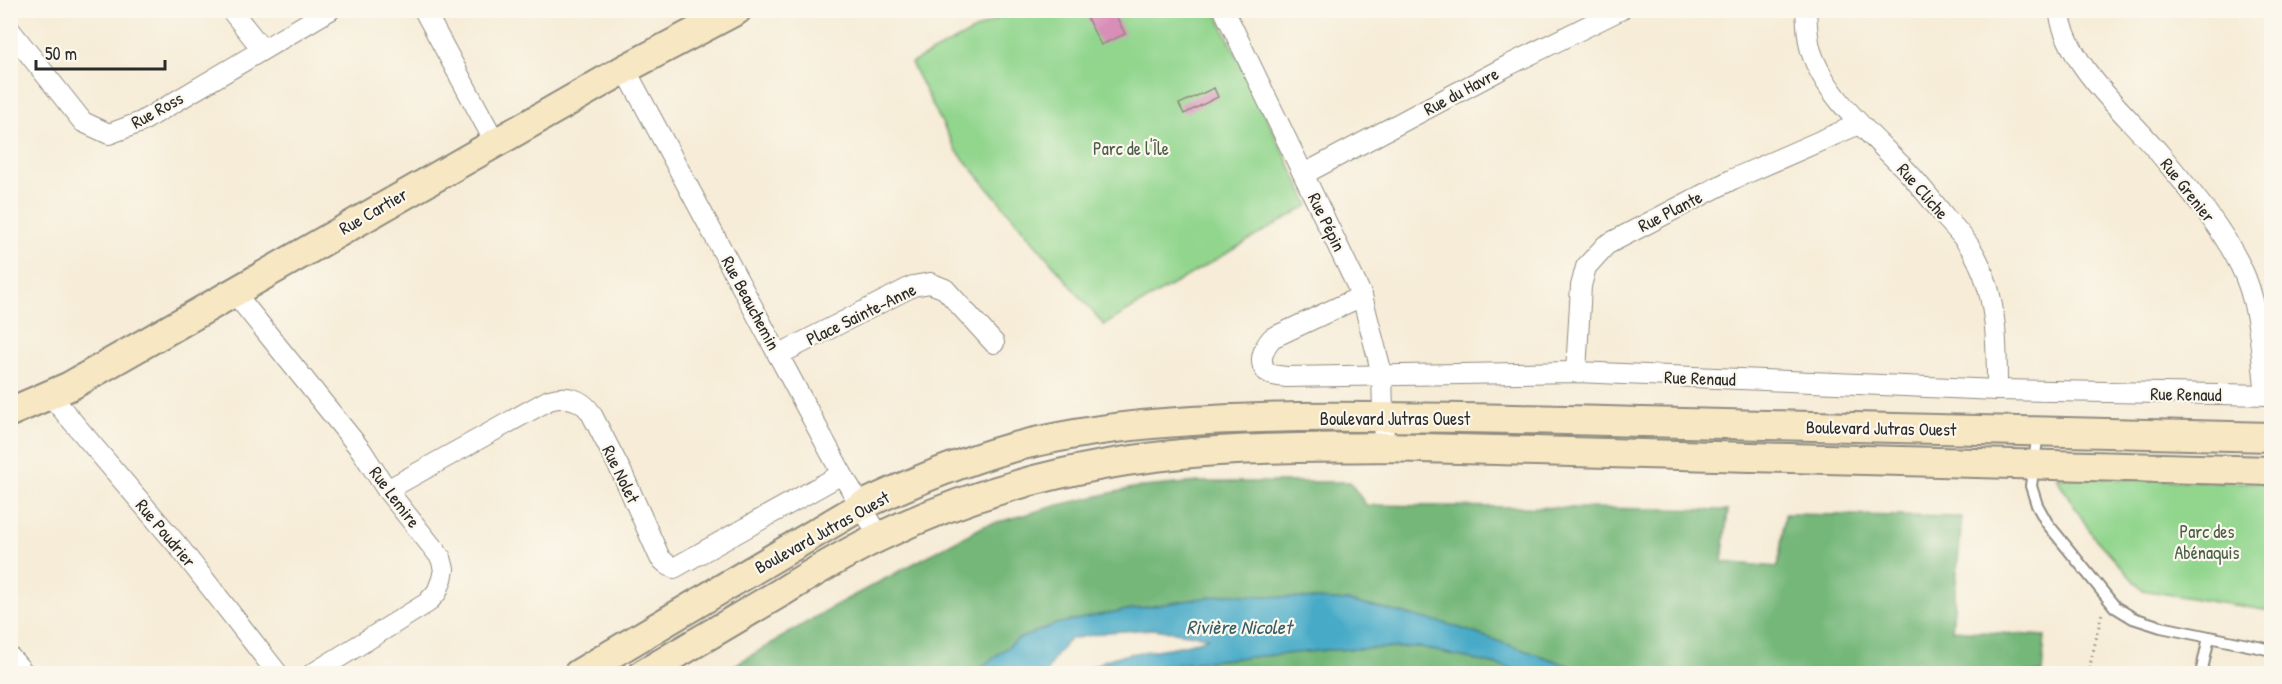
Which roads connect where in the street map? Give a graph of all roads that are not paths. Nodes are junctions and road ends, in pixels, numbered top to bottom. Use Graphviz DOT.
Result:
graph roads {
  1 [pos="231,10"];
  2 [pos="330,10"];
  3 [pos="424,10"];
  4 [pos="737,10"];
  5 [pos="1224,10"];
  6 [pos="1620,10"];
  7 [pos="1806,10"];
  8 [pos="2059,10"];
  9 [pos="10,30"];
  10 [pos="262,49"];
  11 [pos="625,69"];
  12 [pos="1859,124"];
  13 [pos="495,142"];
  14 [pos="1304,174"];
  15 [pos="233,291"];
  16 [pos="1362,296"];
  17 [pos="994,343"];
  18 [pos="778,355"];
  19 [pos="1576,372"];
  20 [pos="1383,374"];
  21 [pos="1997,390"];
  22 [pos="50,395"];
  23 [pos="2269,395"];
  24 [pos="10,412"];
  25 [pos="1383,416"];
  26 [pos="2038,431"];
  27 [pos="2271,437"];
  28 [pos="1384,447"];
  29 [pos="2034,465"];
  30 [pos="2271,471"];
  31 [pos="842,474"];
  32 [pos="387,490"];
  33 [pos="861,506"];
  34 [pos="879,536"];
  35 [pos="2209,637"];
  36 [pos="2271,650"];
  37 [pos="10,657"];
  38 [pos="25,674"];
  39 [pos="278,674"];
  40 [pos="312,674"];
  41 [pos="578,674"];
  42 [pos="643,674"];
  43 [pos="2201,674"];
  1 -- 10 [label="street"];
  2 -- 10 [label="street, Rue Ross"];
  3 -- 13 [label="street"];
  4 -- 11 [label="main road, Rue Cartier"];
  5 -- 14 [label="street, Rue Pépin"];
  6 -- 14 [label="street, Rue du Havre"];
  7 -- 12 [label="street, Rue Cliche"];
  8 -- 23 [label="street, Rue Grenier"];
  9 -- 10 [label="street, Rue Ross"];
  11 -- 13 [label="main road, Rue Cartier"];
  11 -- 18 [label="street, Rue Beauchemin"];
  12 -- 19 [label="street, Rue Plante"];
  12 -- 21 [label="street, Rue Cliche"];
  13 -- 15 [label="main road, Rue Cartier"];
  14 -- 16 [label="street, Rue Pépin"];
  15 -- 22 [label="main road, Rue Cartier"];
  15 -- 32 [label="street, Rue Lemire"];
  16 -- 20 [label="street, Rue Pépin"];
  16 -- 20 [label="street, Rue Renaud"];
  17 -- 18 [label="street, Place Sainte-Anne"];
  18 -- 31 [label="street, Rue Beauchemin"];
  19 -- 20 [label="street, Rue Renaud"];
  19 -- 21 [label="street, Rue Renaud"];
  20 -- 25 [label="street, Rue Pépin"];
  21 -- 23 [label="street, Rue Renaud"];
  22 -- 24 [label="main road, Rue Cartier"];
  22 -- 39 [label="street, Rue Poudrier"];
  25 -- 26 [label="main road, Boulevard Jutras Ouest"];
  25 -- 28 [label="street, Rue Pépin"];
  25 -- 33 [label="main road, Boulevard Jutras Ouest"];
  26 -- 27 [label="main road, Boulevard Jutras Ouest"];
  26 -- 29 [label="lane"];
  28 -- 29 [label="main road, Boulevard Jutras Ouest"];
  28 -- 34 [label="main road, Boulevard Jutras Ouest"];
  29 -- 30 [label="main road, Boulevard Jutras Ouest"];
  29 -- 35 [label="lane"];
  31 -- 32 [label="street, Rue Nolet"];
  31 -- 33 [label="street, Rue Beauchemin"];
  32 -- 40 [label="street, Rue Lemire"];
  33 -- 34 [label="street, Rue Beauchemin"];
  33 -- 41 [label="main road, Boulevard Jutras Ouest"];
  34 -- 42 [label="main road, Boulevard Jutras Ouest"];
  35 -- 36 [label="lane"];
  35 -- 43 [label="lane"];
  37 -- 38 [label="street"];
}
